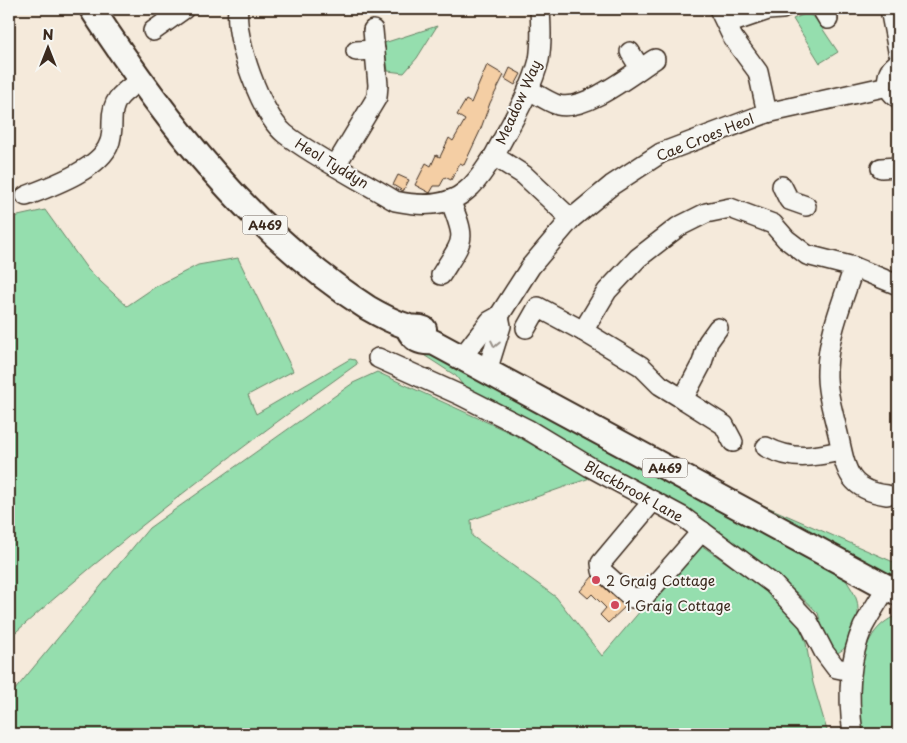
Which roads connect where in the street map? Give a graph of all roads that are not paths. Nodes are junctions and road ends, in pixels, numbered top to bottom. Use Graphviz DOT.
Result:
graph roads {
  1 [pos="92,9"];
  2 [pos="238,9"];
  3 [pos="540,9"];
  4 [pos="782,9"];
  5 [pos="890,9"];
  6 [pos="172,13"];
  7 [pos="723,16"];
  8 [pos="373,30"];
  9 [pos="154,31"];
  10 [pos="898,51"];
  11 [pos="642,60"];
  12 [pos="898,63"];
  13 [pos="140,80"];
  14 [pos="528,89"];
  15 [pos="893,92"];
  16 [pos="767,113"];
  17 [pos="494,156"];
  18 [pos="336,166"];
  19 [pos="26,196"];
  20 [pos="792,197"];
  21 [pos="450,200"];
  22 [pos="571,219"];
  23 [pos="773,224"];
  24 [pos="854,267"];
  25 [pos="440,275"];
  26 [pos="898,285"];
  27 [pos="499,316"];
  28 [pos="526,328"];
  29 [pos="718,328"];
  30 [pos="584,331"];
  31 [pos="462,357"];
  32 [pos="378,358"];
  33 [pos="487,371"];
  34 [pos="684,399"];
  35 [pos="733,442"];
  36 [pos="766,447"];
  37 [pos="843,460"];
  38 [pos="887,495"];
  39 [pos="653,501"];
  40 [pos="702,531"];
  41 [pos="893,590"];
  42 [pos="852,671"];
  43 [pos="853,734"];
  1 -- 13 [label="main road, A469"];
  2 -- 18 [label="street, Heol Tyddyn"];
  3 -- 14 [label="street, Meadow Way"];
  4 -- 7 [label="street"];
  5 -- 10 [label="street"];
  6 -- 9 [label="street"];
  7 -- 16 [label="street"];
  8 -- 18 [label="street"];
  11 -- 14 [label="street"];
  12 -- 15 [label="street"];
  13 -- 19 [label="street"];
  13 -- 31 [label="main road, A469"];
  14 -- 17 [label="street, Meadow Way"];
  15 -- 16 [label="street, Cae Croes Heol"];
  16 -- 22 [label="street, Cae Croes Heol"];
  17 -- 21 [label="street, Heol Tyddyn"];
  17 -- 22 [label="street, Meadow Way"];
  18 -- 21 [label="street, Heol Tyddyn"];
  20 -- 23 [label="street"];
  21 -- 25 [label="street"];
  22 -- 27 [label="street, Cae Croes Heol"];
  23 -- 24 [label="street"];
  23 -- 30 [label="street"];
  24 -- 26 [label="street"];
  24 -- 37 [label="street"];
  27 -- 31 [label="street, Cae Croes Heol"];
  27 -- 33 [label="street, Cae Croes Heol, one-way"];
  28 -- 30 [label="street"];
  29 -- 34 [label="street"];
  30 -- 34 [label="street"];
  31 -- 33 [label="main road, A469"];
  32 -- 39 [label="street, Blackbrook Lane"];
  33 -- 41 [label="main road, A469"];
  34 -- 35 [label="street"];
  36 -- 37 [label="street"];
  37 -- 38 [label="street"];
  39 -- 40 [label="street, Blackbrook Lane"];
  39 -- 40 [label="street"];
  40 -- 42 [label="street, Blackbrook Lane"];
  41 -- 42 [label="street"];
  42 -- 43 [label="street"];
}
